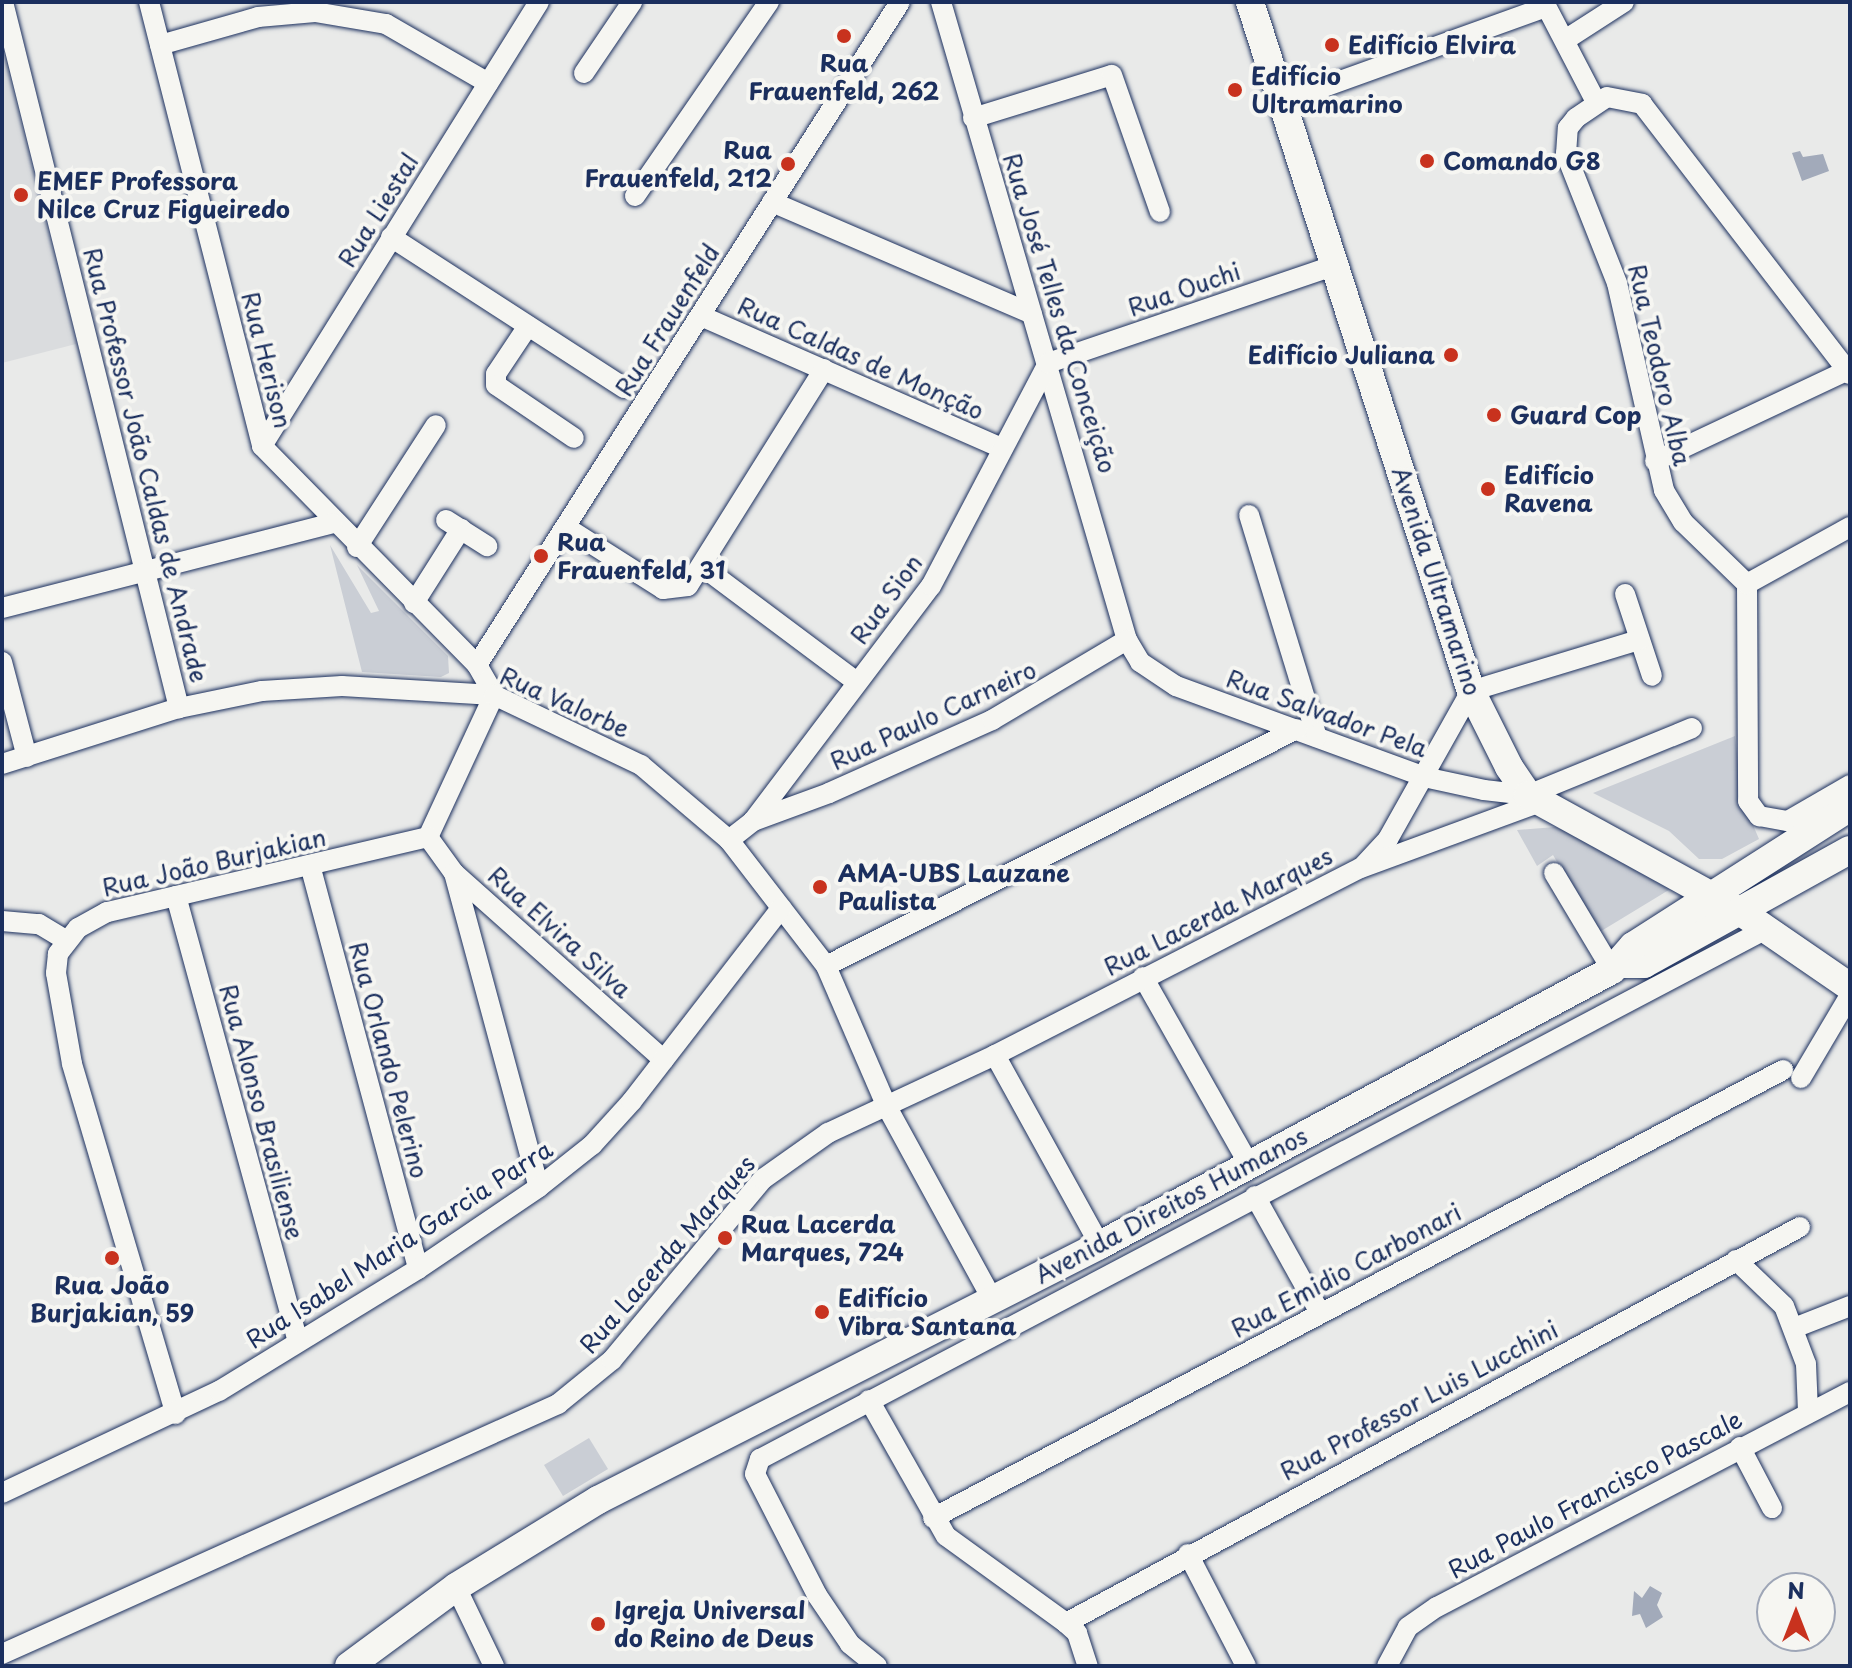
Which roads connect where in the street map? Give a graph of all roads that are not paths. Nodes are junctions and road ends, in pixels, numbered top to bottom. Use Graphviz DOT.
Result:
graph roads {
  1 [pos="3,2"];
  2 [pos="149,2"];
  3 [pos="539,2"];
  4 [pos="632,2"];
  5 [pos="769,2"];
  6 [pos="900,2"];
  7 [pos="941,2"];
  8 [pos="1250,2"];
  9 [pos="1624,2"];
  10 [pos="1545,5"];
  11 [pos="1565,40"];
  12 [pos="160,45"];
  13 [pos="584,73"];
  14 [pos="488,83"];
  15 [pos="1595,100"];
  16 [pos="1282,102"];
  17 [pos="973,118"];
  18 [pos="635,196"];
  19 [pos="772,202"];
  20 [pos="1160,212"];
  21 [pos="391,237"];
  22 [pos="1336,265"];
  23 [pos="1032,314"];
  24 [pos="701,316"];
  25 [pos="528,326"];
  26 [pos="1048,363"];
  27 [pos="824,369"];
  28 [pos="1849,372"];
  29 [pos="624,388"];
  30 [pos="436,425"];
  31 [pos="574,438"];
  32 [pos="262,446"];
  33 [pos="1001,448"];
  34 [pos="1655,461"];
  35 [pos="1249,515"];
  36 [pos="332,523"];
  37 [pos="567,528"];
  38 [pos="1848,533"];
  39 [pos="487,546"];
  40 [pos="357,547"];
  41 [pos="703,567"];
  42 [pos="146,573"];
  43 [pos="1747,584"];
  44 [pos="1625,594"];
  45 [pos="414,603"];
  46 [pos="2,608"];
  47 [pos="1127,640"];
  48 [pos="1639,640"];
  49 [pos="2,662"];
  50 [pos="477,665"];
  51 [pos="1652,676"];
  52 [pos="857,682"];
  53 [pos="1471,691"];
  54 [pos="494,695"];
  55 [pos="179,708"];
  56 [pos="1692,728"];
  57 [pos="1297,729"];
  58 [pos="1317,737"];
  59 [pos="27,757"];
  60 [pos="2,764"];
  61 [pos="1424,777"];
  62 [pos="1850,785"];
  63 [pos="1534,798"];
  64 [pos="1850,807"];
  65 [pos="753,821"];
  66 [pos="428,837"];
  67 [pos="729,840"];
  68 [pos="1850,850"];
  69 [pos="310,865"];
  70 [pos="1361,868"];
  71 [pos="454,873"];
  72 [pos="1554,873"];
  73 [pos="1713,895"];
  74 [pos="176,896"];
  75 [pos="781,908"];
  76 [pos="1741,912"];
  77 [pos="2,921"];
  78 [pos="1766,929"];
  79 [pos="67,941"];
  80 [pos="826,966"];
  81 [pos="1617,967"];
  82 [pos="1143,977"];
  83 [pos="1850,987"];
  84 [pos="1850,995"];
  85 [pos="995,1055"];
  86 [pos="664,1060"];
  87 [pos="887,1107"];
  88 [pos="1249,1164"];
  89 [pos="539,1187"];
  90 [pos="1255,1196"];
  91 [pos="1800,1227"];
  92 [pos="1100,1245"];
  93 [pos="1736,1260"];
  94 [pos="418,1269"];
  95 [pos="992,1299"];
  96 [pos="1850,1306"];
  97 [pos="1320,1313"];
  98 [pos="1794,1328"];
  99 [pos="298,1342"];
  100 [pos="1850,1392"];
  101 [pos="869,1400"];
  102 [pos="1808,1411"];
  103 [pos="176,1414"];
  104 [pos="1740,1447"];
  105 [pos="2,1493"];
  106 [pos="1772,1508"];
  107 [pos="933,1518"];
  108 [pos="1188,1554"];
  109 [pos="456,1587"];
  110 [pos="1066,1623"];
  111 [pos="2,1654"];
  112 [pos="349,1666"];
  113 [pos="494,1666"];
  114 [pos="877,1666"];
  115 [pos="1088,1666"];
  116 [pos="1246,1666"];
  117 [pos="1387,1666"];
  1 -- 42 [label="street, Rua Professor João Caldas de Andrade"];
  2 -- 12 [label="street, Rua Herison"];
  3 -- 14 [label="street, Rua Liestal"];
  4 -- 13 [label="street"];
  5 -- 18 [label="street"];
  6 -- 19 [label="street, Rua Frauenfeld"];
  7 -- 17 [label="street, Rua José Telles da Conceição"];
  8 -- 16 [label="main road, Avenida Ultramarino"];
  9 -- 11 [label="street"];
  10 -- 11 [label="street"];
  10 -- 16 [label="street"];
  11 -- 15 [label="street"];
  12 -- 14 [label="street"];
  12 -- 32 [label="street, Rua Herison"];
  14 -- 21 [label="street, Rua Liestal"];
  15 -- 28 [label="street"];
  15 -- 34 [label="street, Rua Teodoro Alba"];
  16 -- 22 [label="main road, Avenida Ultramarino"];
  17 -- 20 [label="street"];
  17 -- 23 [label="street, Rua José Telles da Conceição"];
  19 -- 23 [label="street"];
  19 -- 24 [label="street, Rua Frauenfeld"];
  21 -- 25 [label="street"];
  21 -- 32 [label="street, Rua Liestal"];
  22 -- 26 [label="street, Rua Ouchi"];
  22 -- 53 [label="main road, Avenida Ultramarino"];
  23 -- 26 [label="street, Rua José Telles da Conceição"];
  24 -- 27 [label="street, Rua Caldas de Monção"];
  24 -- 37 [label="street, Rua Frauenfeld"];
  25 -- 29 [label="street"];
  25 -- 31 [label="street"];
  26 -- 33 [label="street, Rua Sion"];
  26 -- 47 [label="street, Rua José Telles da Conceição"];
  27 -- 33 [label="street, Rua Caldas de Monção"];
  27 -- 41 [label="street"];
  28 -- 34 [label="street"];
  30 -- 40 [label="street"];
  32 -- 36 [label="street, Rua Herison"];
  33 -- 52 [label="street, Rua Sion"];
  34 -- 43 [label="street, Rua Teodoro Alba"];
  35 -- 58 [label="street"];
  36 -- 40 [label="street, Rua Herison"];
  36 -- 42 [label="street"];
  37 -- 41 [label="street"];
  37 -- 50 [label="street, Rua Frauenfeld"];
  38 -- 43 [label="street"];
  39 -- 45 [label="street"];
  40 -- 45 [label="street, Rua Herison"];
  41 -- 52 [label="street"];
  42 -- 46 [label="street"];
  42 -- 55 [label="street, Rua Professor João Caldas de Andrade"];
  43 -- 62 [label="street"];
  44 -- 48 [label="street"];
  45 -- 50 [label="street, Rua Herison"];
  47 -- 57 [label="street, Rua Salvador Pela"];
  47 -- 65 [label="street, Rua Paulo Carneiro"];
  48 -- 51 [label="street"];
  48 -- 53 [label="street"];
  49 -- 59 [label="street"];
  50 -- 54 [label="street, Rua Herison"];
  52 -- 65 [label="street, Rua Sion"];
  53 -- 61 [label="street, Rua Lacerda Marques"];
  53 -- 63 [label="main road, Avenida Ultramarino"];
  54 -- 55 [label="street, Rua Valorbe"];
  54 -- 66 [label="street"];
  54 -- 67 [label="street, Rua Valorbe"];
  55 -- 59 [label="street, Rua Valorbe"];
  56 -- 63 [label="street, Rua Lacerda Marques"];
  57 -- 58 [label="street, Rua Salvador Pela"];
  57 -- 80 [label="street"];
  58 -- 61 [label="street, Rua Salvador Pela"];
  59 -- 60 [label="street, Rua Valorbe"];
  61 -- 63 [label="street, Rua Salvador Pela"];
  61 -- 70 [label="street, Rua Lacerda Marques"];
  63 -- 70 [label="street, Rua Lacerda Marques"];
  63 -- 73 [label="main road"];
  64 -- 73 [label="main road, Avenida Direitos Humanos"];
  65 -- 67 [label="street, Rua Sion"];
  66 -- 69 [label="street, Rua João Burjakian"];
  66 -- 71 [label="street, Rua Elvira Silva"];
  67 -- 75 [label="street, Rua Valorbe"];
  68 -- 76 [label="main road, Avenida Direitos Humanos"];
  69 -- 74 [label="street, Rua João Burjakian"];
  69 -- 94 [label="street, Rua Orlando Pelerino"];
  70 -- 82 [label="street, Rua Lacerda Marques"];
  71 -- 86 [label="street, Rua Elvira Silva"];
  71 -- 89 [label="street"];
  72 -- 81 [label="street"];
  73 -- 76 [label="main road"];
  73 -- 81 [label="main road, Avenida Direitos Humanos"];
  74 -- 79 [label="street, Rua João Burjakian"];
  74 -- 99 [label="street, Rua Alonso Brasiliense"];
  75 -- 80 [label="street, Rua Valorbe"];
  75 -- 86 [label="street, Rua Isabel Maria Garcia Parra"];
  76 -- 78 [label="main road"];
  76 -- 81 [label="main road, Avenida Direitos Humanos"];
  77 -- 79 [label="street"];
  78 -- 83 [label="main road"];
  78 -- 90 [label="street"];
  79 -- 103 [label="street"];
  80 -- 87 [label="street, Rua Valorbe"];
  81 -- 88 [label="main road, Avenida Direitos Humanos"];
  82 -- 85 [label="street, Rua Lacerda Marques"];
  82 -- 88 [label="street"];
  84 -- 97 [label="street, Rua Emidio Carbonari"];
  85 -- 87 [label="street, Rua Lacerda Marques"];
  85 -- 92 [label="street"];
  86 -- 89 [label="street, Rua Isabel Maria Garcia Parra"];
  87 -- 95 [label="street, Rua Valorbe"];
  87 -- 111 [label="street, Rua Lacerda Marques"];
  88 -- 92 [label="main road, Avenida Direitos Humanos"];
  89 -- 94 [label="street, Rua Isabel Maria Garcia Parra"];
  90 -- 97 [label="street"];
  90 -- 101 [label="street"];
  91 -- 93 [label="street, Rua Professor Luis Lucchini"];
  92 -- 95 [label="main road, Avenida Direitos Humanos"];
  93 -- 98 [label="street"];
  93 -- 108 [label="street, Rua Professor Luis Lucchini"];
  94 -- 99 [label="street, Rua Isabel Maria Garcia Parra"];
  95 -- 109 [label="main road, Avenida Direitos Humanos"];
  96 -- 98 [label="street"];
  97 -- 107 [label="street, Rua Emidio Carbonari"];
  98 -- 102 [label="street"];
  99 -- 103 [label="street, Rua Isabel Maria Garcia Parra"];
  100 -- 102 [label="street, Rua Paulo Francisco Pascale"];
  101 -- 107 [label="street"];
  101 -- 114 [label="street"];
  102 -- 104 [label="street, Rua Paulo Francisco Pascale"];
  103 -- 105 [label="street, Rua Isabel Maria Garcia Parra"];
  104 -- 106 [label="street"];
  104 -- 117 [label="street, Rua Paulo Francisco Pascale"];
  107 -- 110 [label="street"];
  108 -- 110 [label="street, Rua Professor Luis Lucchini"];
  108 -- 116 [label="street"];
  109 -- 112 [label="main road, Avenida Direitos Humanos"];
  109 -- 113 [label="street"];
  110 -- 115 [label="street"];
}
